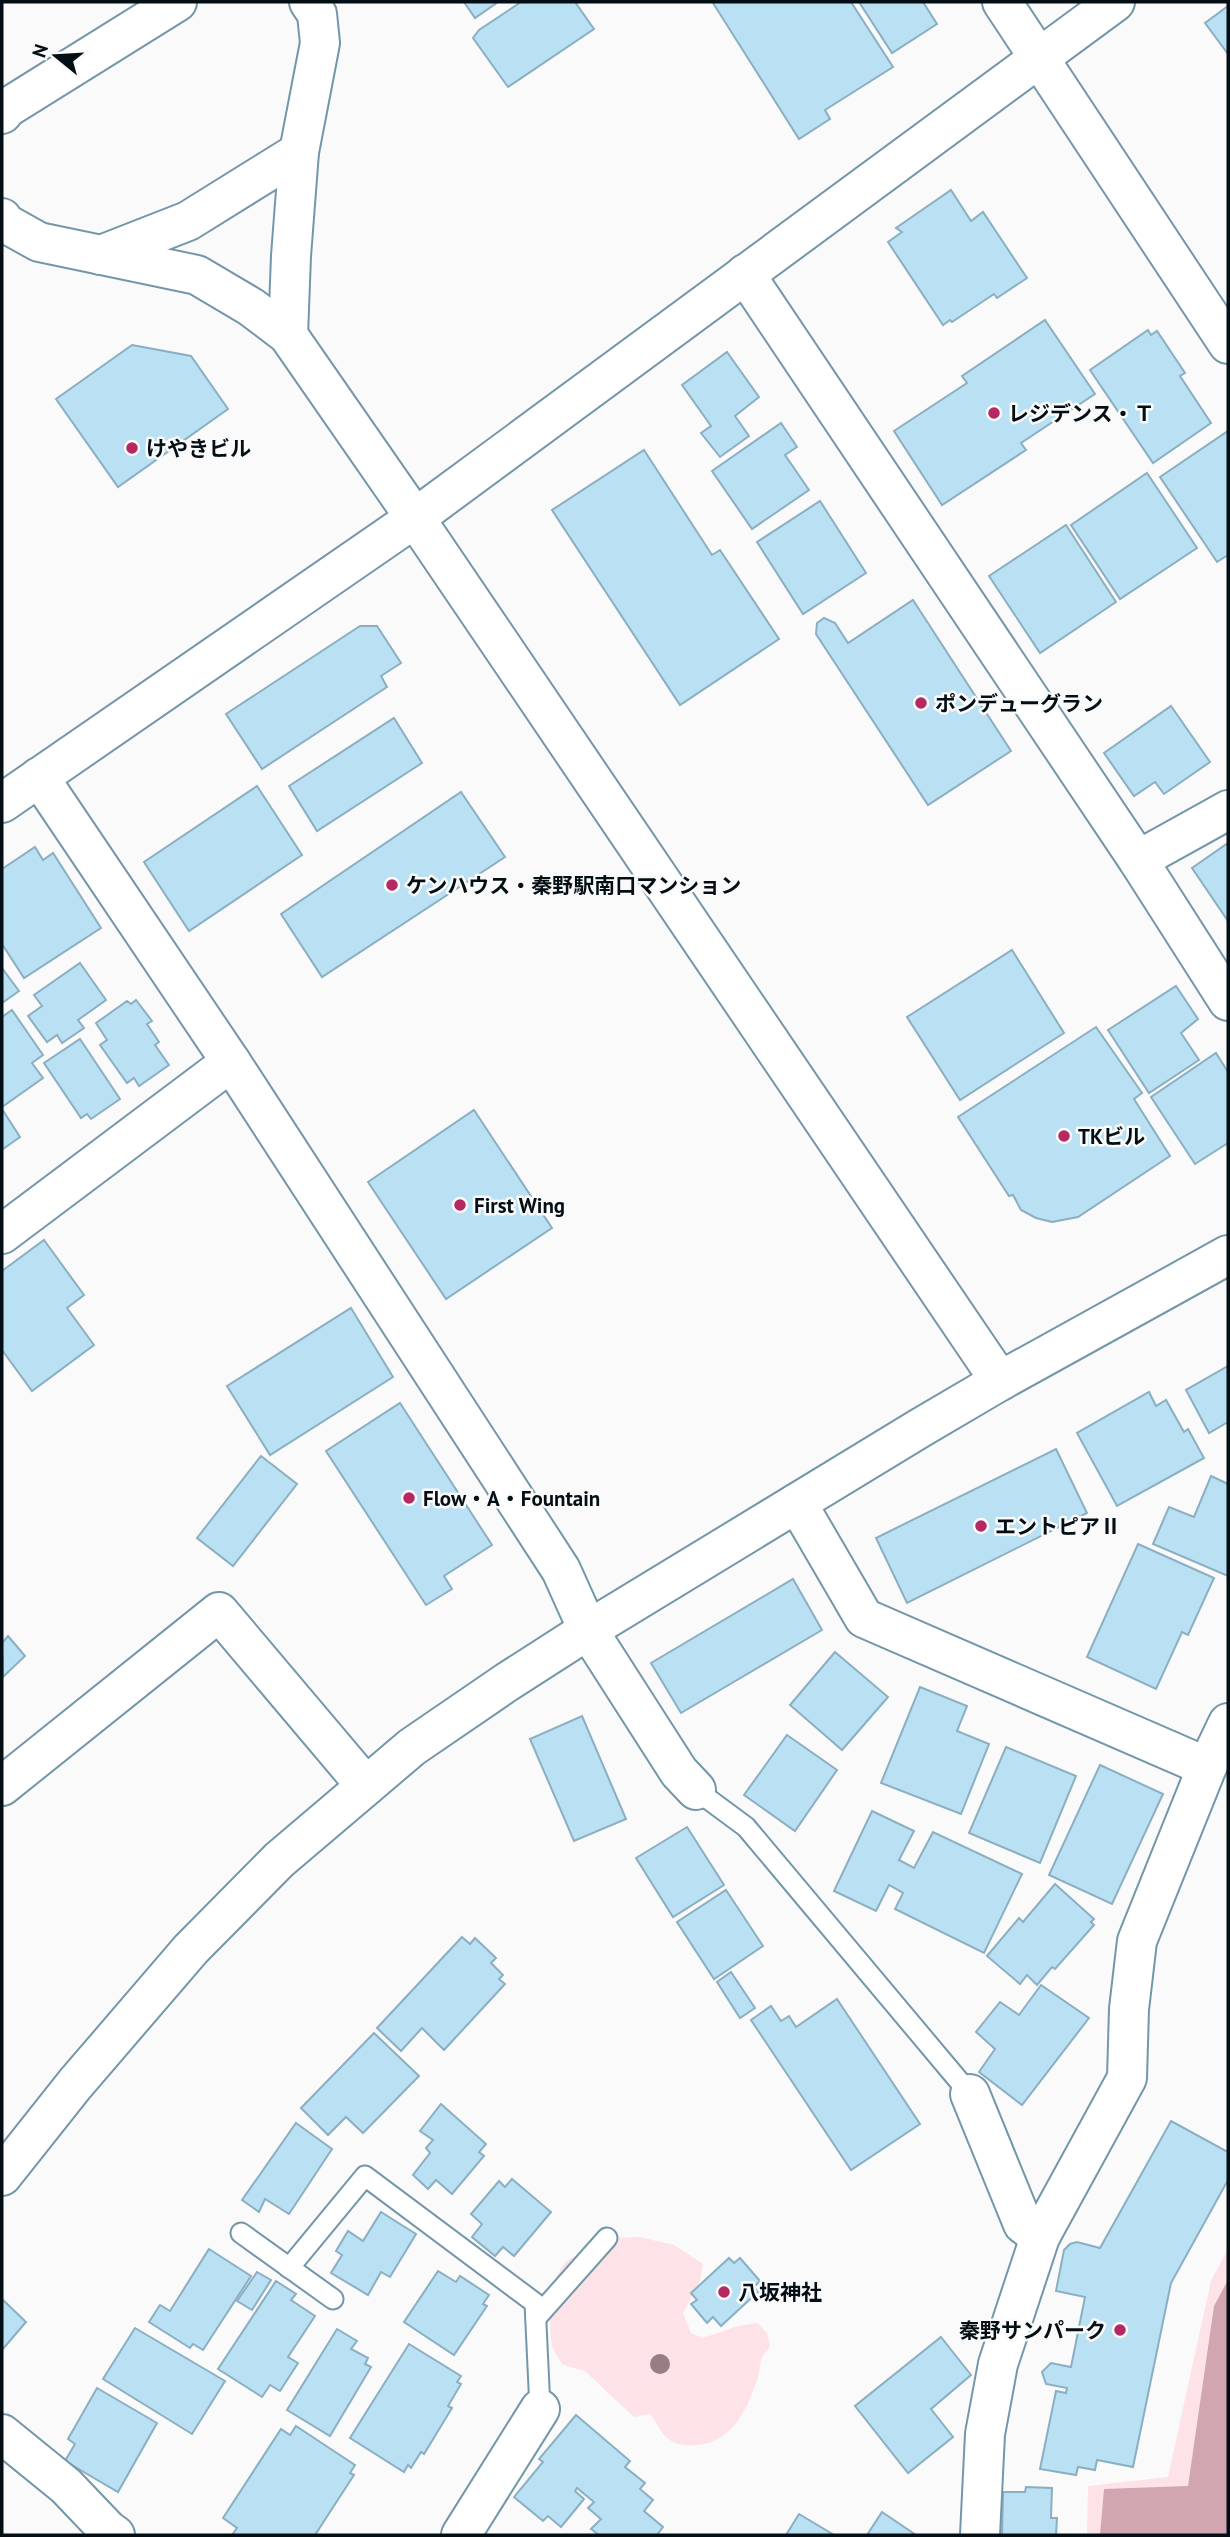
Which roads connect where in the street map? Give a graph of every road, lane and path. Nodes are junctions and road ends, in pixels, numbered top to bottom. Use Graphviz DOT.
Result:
graph roads {
  1 [pos="177,2"];
  2 [pos="309,2"];
  3 [pos="1002,2"];
  4 [pos="1115,2"];
  5 [pos="1038,57"];
  6 [pos="2,114"];
  7 [pos="299,152"];
  8 [pos="2,218"];
  9 [pos="101,255"];
  10 [pos="745,274"];
  11 [pos="288,335"];
  12 [pos="1228,344"];
  13 [pos="415,518"];
  14 [pos="38,777"];
  15 [pos="2,803"];
  16 [pos="1228,810"];
  17 [pos="1138,860"];
  18 [pos="1228,1002"];
  19 [pos="231,1062"];
  20 [pos="2,1234"];
  21 [pos="1228,1255"];
  22 [pos="1000,1381"];
  23 [pos="797,1503"];
  24 [pos="588,1630"];
  25 [pos="1228,1723"];
  26 [pos="1207,1767"];
  27 [pos="2,1786"];
  28 [pos="366,1786"];
  29 [pos="696,1790"];
  30 [pos="970,2094"];
  31 [pos="2,2176"];
  32 [pos="241,2233"];
  33 [pos="1040,2237"];
  34 [pos="607,2238"];
  35 [pos="289,2268"];
  36 [pos="332,2299"];
  37 [pos="536,2318"];
  38 [pos="540,2409"];
  39 [pos="2,2434"];
  40 [pos="109,2534"];
  41 [pos="461,2535"];
  42 [pos="980,2535"];
  1 -- 6 [label="street"];
  2 -- 7 [label="street"];
  3 -- 5 [label="street"];
  4 -- 5 [label="street"];
  5 -- 10 [label="street"];
  5 -- 12 [label="street"];
  7 -- 9 [label="street"];
  7 -- 11 [label="street"];
  8 -- 9 [label="street"];
  9 -- 11 [label="street"];
  10 -- 13 [label="street"];
  10 -- 17 [label="street"];
  11 -- 13 [label="street"];
  13 -- 14 [label="street"];
  13 -- 22 [label="street"];
  14 -- 15 [label="street"];
  14 -- 19 [label="street"];
  16 -- 17 [label="street"];
  17 -- 18 [label="street"];
  19 -- 20 [label="street"];
  19 -- 24 [label="street"];
  21 -- 22 [label="street"];
  22 -- 23 [label="street"];
  23 -- 24 [label="street"];
  23 -- 26 [label="street"];
  24 -- 28 [label="street"];
  24 -- 29 [label="street"];
  25 -- 26 [label="street"];
  26 -- 33 [label="street"];
  27 -- 28 [label="street"];
  28 -- 31 [label="street"];
  29 -- 30 [label="lane"];
  30 -- 33 [label="street"];
  32 -- 35 [label="lane"];
  33 -- 42 [label="street"];
  34 -- 37 [label="lane"];
  35 -- 36 [label="lane"];
  35 -- 37 [label="lane"];
  37 -- 38 [label="lane"];
  38 -- 41 [label="street"];
  39 -- 40 [label="street"];
}
